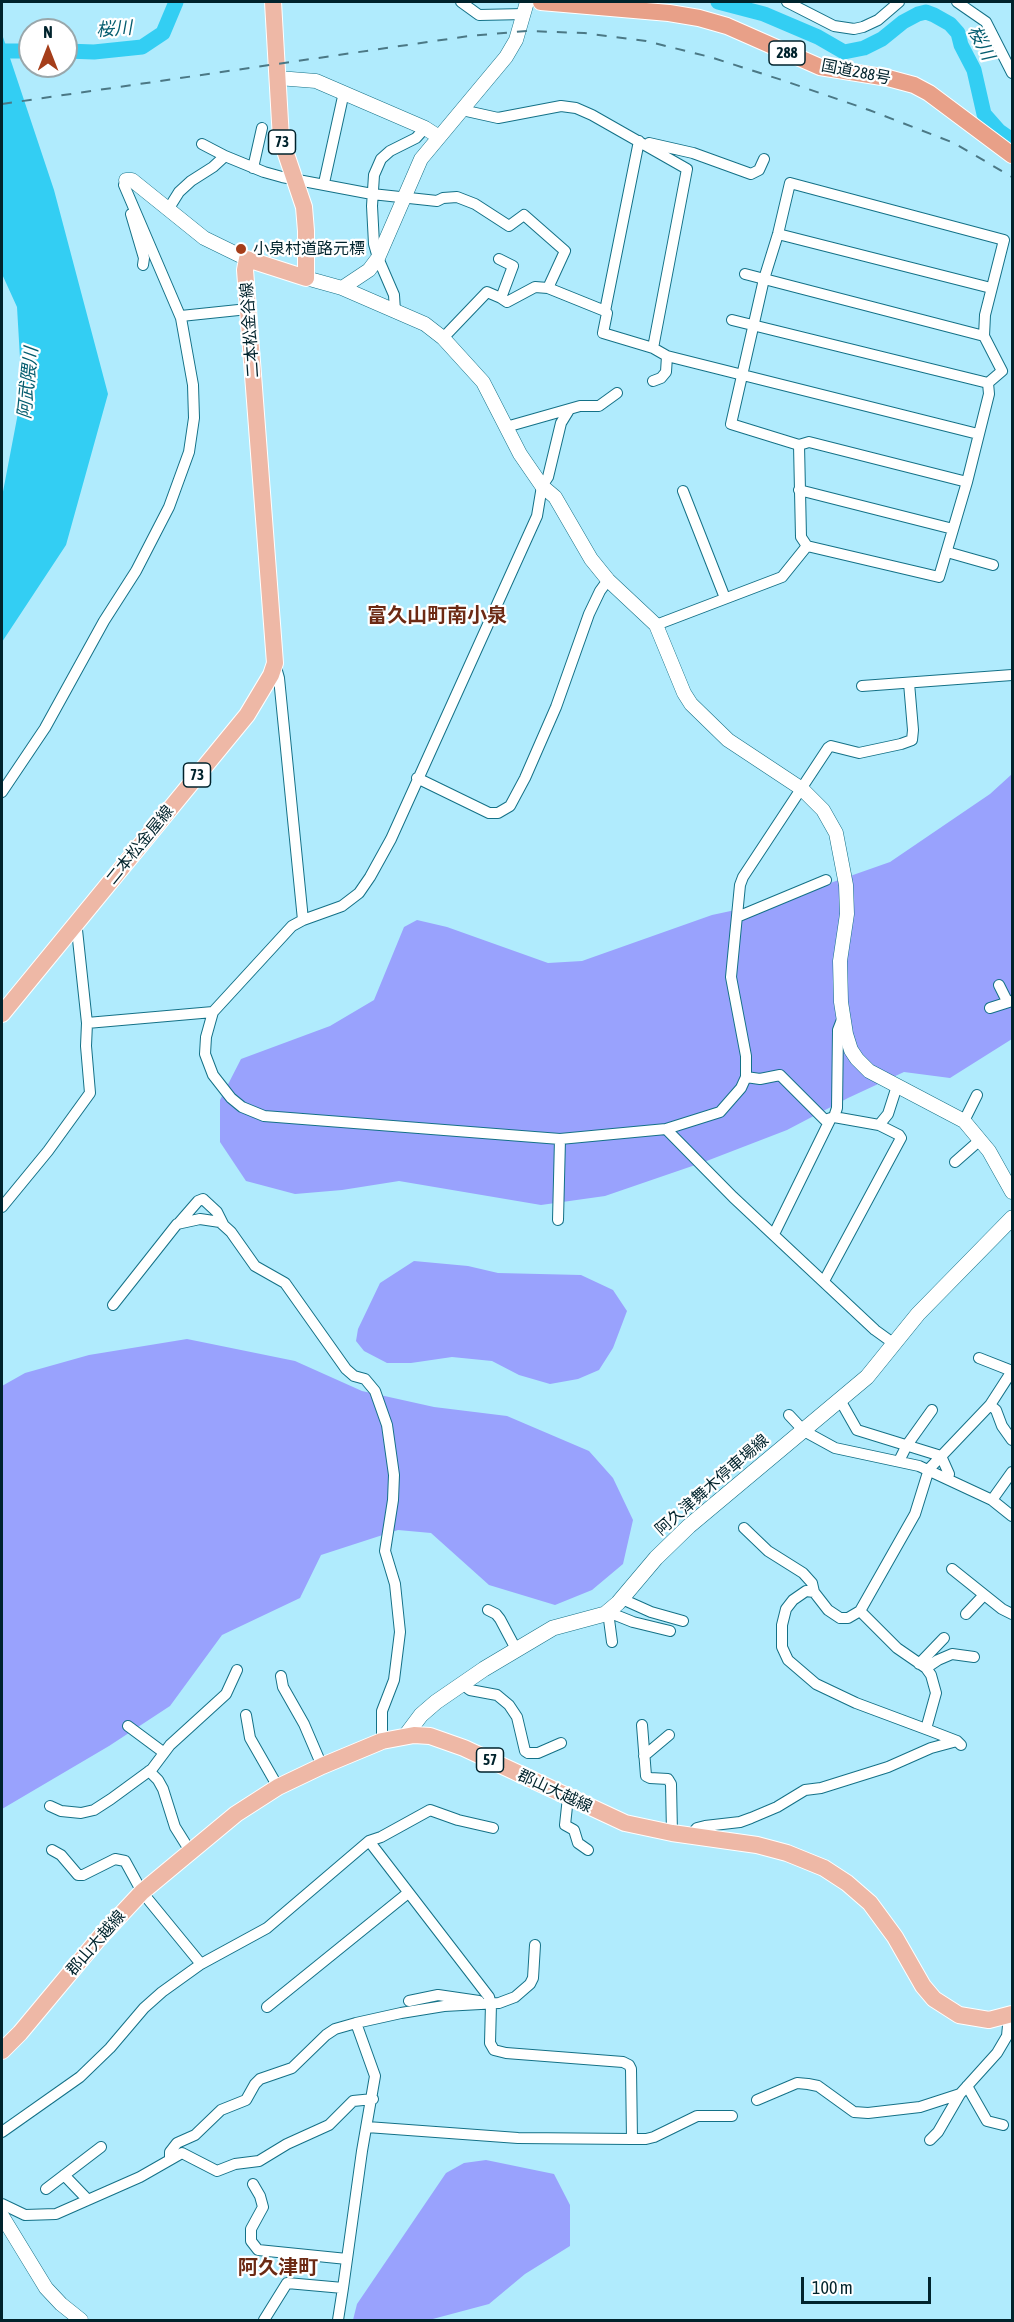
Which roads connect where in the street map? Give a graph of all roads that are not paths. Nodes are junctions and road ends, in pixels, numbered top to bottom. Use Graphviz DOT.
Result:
graph roads {
  1 [pos="273,2"];
  2 [pos="461,2"];
  3 [pos="541,2"];
  4 [pos="787,2"];
  5 [pos="899,2"];
  6 [pos="957,2"];
  7 [pos="526,8"];
  8 [pos="1012,73"];
  9 [pos="278,78"];
  10 [pos="344,92"];
  11 [pos="462,110"];
  12 [pos="262,128"];
  13 [pos="425,128"];
  14 [pos="439,137"];
  15 [pos="642,143"];
  16 [pos="202,144"];
  17 [pos="1012,155"];
  18 [pos="225,156"];
  19 [pos="764,159"];
  20 [pos="253,168"];
  21 [pos="295,179"];
  22 [pos="324,183"];
  23 [pos="126,185"];
  24 [pos="372,194"];
  25 [pos="405,197"];
  26 [pos="169,208"];
  27 [pos="778,234"];
  28 [pos="1000,255"];
  29 [pos="378,258"];
  30 [pos="1012,258"];
  31 [pos="247,259"];
  32 [pos="499,259"];
  33 [pos="143,265"];
  34 [pos="745,274"];
  35 [pos="306,278"];
  36 [pos="764,279"];
  37 [pos="342,288"];
  38 [pos="548,288"];
  39 [pos="991,288"];
  40 [pos="501,298"];
  41 [pos="248,309"];
  42 [pos="395,311"];
  43 [pos="605,311"];
  44 [pos="181,316"];
  45 [pos="732,320"];
  46 [pos="754,325"];
  47 [pos="984,336"];
  48 [pos="443,338"];
  49 [pos="653,348"];
  50 [pos="667,356"];
  51 [pos="1007,373"];
  52 [pos="741,374"];
  53 [pos="653,381"];
  54 [pos="988,383"];
  55 [pos="617,393"];
  56 [pos="569,410"];
  57 [pos="506,427"];
  58 [pos="978,434"];
  59 [pos="799,445"];
  60 [pos="967,482"];
  61 [pos="542,486"];
  62 [pos="799,490"];
  63 [pos="683,491"];
  64 [pos="953,529"];
  65 [pos="807,546"];
  66 [pos="947,552"];
  67 [pos="993,565"];
  68 [pos="608,580"];
  69 [pos="725,598"];
  70 [pos="656,625"];
  71 [pos="275,663"];
  72 [pos="1012,675"];
  73 [pos="909,683"];
  74 [pos="862,686"];
  75 [pos="417,778"];
  76 [pos="802,789"];
  77 [pos="2,792"];
  78 [pos="826,880"];
  79 [pos="737,917"];
  80 [pos="303,920"];
  81 [pos="74,925"];
  82 [pos="999,985"];
  83 [pos="1010,1001"];
  84 [pos="990,1008"];
  85 [pos="213,1012"];
  86 [pos="2,1014"];
  87 [pos="843,1016"];
  88 [pos="87,1023"];
  89 [pos="747,1077"];
  90 [pos="897,1086"];
  91 [pos="977,1095"];
  92 [pos="832,1119"];
  93 [pos="964,1121"];
  94 [pos="879,1125"];
  95 [pos="666,1129"];
  96 [pos="560,1139"];
  97 [pos="980,1140"];
  98 [pos="955,1162"];
  99 [pos="1012,1192"];
  100 [pos="2,1207"];
  101 [pos="1012,1218"];
  102 [pos="558,1220"];
  103 [pos="177,1224"];
  104 [pos="223,1224"];
  105 [pos="774,1234"];
  106 [pos="824,1281"];
  107 [pos="113,1305"];
  108 [pos="893,1343"];
  109 [pos="979,1358"];
  110 [pos="1012,1371"];
  111 [pos="840,1400"];
  112 [pos="990,1405"];
  113 [pos="932,1410"];
  114 [pos="789,1415"];
  115 [pos="804,1431"];
  116 [pos="1012,1440"];
  117 [pos="906,1445"];
  118 [pos="941,1456"];
  119 [pos="899,1461"];
  120 [pos="929,1469"];
  121 [pos="1012,1472"];
  122 [pos="948,1478"];
  123 [pos="992,1500"];
  124 [pos="1012,1516"];
  125 [pos="744,1527"];
  126 [pos="952,1569"];
  127 [pos="814,1592"];
  128 [pos="984,1595"];
  129 [pos="622,1599"];
  130 [pos="488,1610"];
  131 [pos="860,1611"];
  132 [pos="608,1612"];
  133 [pos="966,1614"];
  134 [pos="1012,1614"];
  135 [pos="683,1621"];
  136 [pos="670,1631"];
  137 [pos="944,1638"];
  138 [pos="612,1642"];
  139 [pos="517,1651"];
  140 [pos="974,1657"];
  141 [pos="923,1666"];
  142 [pos="237,1670"];
  143 [pos="281,1676"];
  144 [pos="462,1684"];
  145 [pos="246,1715"];
  146 [pos="642,1725"];
  147 [pos="128,1726"];
  148 [pos="926,1729"];
  149 [pos="669,1735"];
  150 [pos="406,1736"];
  151 [pos="382,1741"];
  152 [pos="561,1743"];
  153 [pos="163,1752"];
  154 [pos="644,1756"];
  155 [pos="322,1766"];
  156 [pos="149,1771"];
  157 [pos="278,1787"];
  158 [pos="567,1797"];
  159 [pos="50,1806"];
  160 [pos="493,1828"];
  161 [pos="672,1833"];
  162 [pos="691,1835"];
  163 [pos="369,1841"];
  164 [pos="52,1850"];
  165 [pos="588,1850"];
  166 [pos="190,1851"];
  167 [pos="142,1892"];
  168 [pos="408,1893"];
  169 [pos="535,1945"];
  170 [pos="201,1964"];
  171 [pos="408,2001"];
  172 [pos="491,2004"];
  173 [pos="267,2007"];
  174 [pos="1011,2015"];
  175 [pos="356,2023"];
  176 [pos="2,2051"];
  177 [pos="964,2090"];
  178 [pos="373,2099"];
  179 [pos="757,2100"];
  180 [pos="732,2116"];
  181 [pos="1003,2125"];
  182 [pos="367,2127"];
  183 [pos="2,2132"];
  184 [pos="632,2139"];
  185 [pos="930,2140"];
  186 [pos="101,2147"];
  187 [pos="170,2159"];
  188 [pos="64,2175"];
  189 [pos="253,2184"];
  190 [pos="46,2189"];
  191 [pos="88,2200"];
  192 [pos="2,2204"];
  193 [pos="2,2216"];
  194 [pos="347,2259"];
  195 [pos="343,2288"];
  196 [pos="81,2320"];
  197 [pos="264,2320"];
  198 [pos="338,2320"];
  1 -- 9 [label="main road, 73"];
  2 -- 7 [label="street"];
  3 -- 17 [label="highway, 国道288号 / 288"];
  4 -- 5 [label="street"];
  6 -- 8 [label="street"];
  7 -- 11 [label="street"];
  9 -- 10 [label="street"];
  9 -- 21 [label="main road, 73"];
  10 -- 13 [label="street"];
  10 -- 22 [label="street"];
  11 -- 14 [label="street"];
  11 -- 15 [label="street"];
  12 -- 20 [label="street"];
  13 -- 14 [label="street"];
  13 -- 24 [label="street"];
  14 -- 25 [label="street"];
  15 -- 19 [label="street"];
  15 -- 43 [label="street"];
  15 -- 49 [label="street"];
  16 -- 18 [label="street"];
  18 -- 20 [label="street"];
  18 -- 26 [label="street"];
  20 -- 21 [label="street"];
  21 -- 22 [label="street"];
  21 -- 35 [label="main road, 73"];
  22 -- 24 [label="street"];
  23 -- 26 [label="street"];
  23 -- 33 [label="street"];
  23 -- 44 [label="street"];
  24 -- 25 [label="street"];
  24 -- 29 [label="street"];
  25 -- 29 [label="street"];
  25 -- 38 [label="street"];
  26 -- 31 [label="street"];
  27 -- 28 [label="street"];
  27 -- 36 [label="street"];
  27 -- 39 [label="street"];
  28 -- 30 [label="street"];
  28 -- 39 [label="street"];
  29 -- 37 [label="street"];
  29 -- 42 [label="street"];
  31 -- 35 [label="main road, 二本松金谷線"];
  31 -- 41 [label="main road, 二本松金谷線"];
  32 -- 40 [label="street"];
  34 -- 36 [label="street"];
  35 -- 37 [label="street"];
  36 -- 46 [label="street"];
  36 -- 47 [label="street"];
  37 -- 42 [label="street"];
  38 -- 40 [label="street"];
  38 -- 43 [label="street"];
  39 -- 47 [label="street"];
  40 -- 48 [label="street"];
  41 -- 44 [label="street"];
  41 -- 71 [label="main road, 二本松金谷線"];
  42 -- 48 [label="street"];
  43 -- 49 [label="street"];
  44 -- 77 [label="street"];
  45 -- 46 [label="street"];
  46 -- 52 [label="street"];
  46 -- 54 [label="street"];
  47 -- 51 [label="street"];
  48 -- 57 [label="street"];
  49 -- 50 [label="street"];
  50 -- 52 [label="street"];
  50 -- 53 [label="street"];
  51 -- 54 [label="street"];
  52 -- 58 [label="street"];
  52 -- 59 [label="street"];
  54 -- 58 [label="street"];
  55 -- 56 [label="street"];
  56 -- 57 [label="street"];
  56 -- 61 [label="street"];
  57 -- 61 [label="street"];
  58 -- 60 [label="street"];
  59 -- 60 [label="street"];
  59 -- 62 [label="street"];
  60 -- 64 [label="street"];
  61 -- 68 [label="street"];
  61 -- 75 [label="street"];
  62 -- 64 [label="street"];
  62 -- 65 [label="street"];
  63 -- 69 [label="street"];
  64 -- 66 [label="street"];
  65 -- 66 [label="street"];
  65 -- 69 [label="street"];
  66 -- 67 [label="street"];
  68 -- 70 [label="street"];
  68 -- 75 [label="street"];
  69 -- 70 [label="street"];
  70 -- 76 [label="street"];
  71 -- 80 [label="street"];
  71 -- 81 [label="main road, 二本松金屋線 / 73"];
  72 -- 73 [label="street"];
  73 -- 74 [label="street"];
  73 -- 76 [label="street"];
  75 -- 80 [label="street"];
  76 -- 79 [label="street"];
  76 -- 87 [label="street"];
  78 -- 79 [label="street"];
  79 -- 89 [label="street"];
  80 -- 85 [label="street"];
  81 -- 86 [label="main road, 二本松金屋線 / 73"];
  81 -- 88 [label="street"];
  82 -- 83 [label="street"];
  83 -- 84 [label="street"];
  85 -- 88 [label="street"];
  85 -- 96 [label="street"];
  87 -- 90 [label="street"];
  87 -- 92 [label="street"];
  88 -- 100 [label="street"];
  89 -- 92 [label="street"];
  89 -- 95 [label="street"];
  90 -- 93 [label="street"];
  90 -- 94 [label="street"];
  91 -- 93 [label="street"];
  92 -- 94 [label="street"];
  92 -- 105 [label="street"];
  93 -- 97 [label="street"];
  94 -- 106 [label="street"];
  95 -- 96 [label="street"];
  95 -- 105 [label="street"];
  96 -- 102 [label="street"];
  97 -- 98 [label="street"];
  97 -- 99 [label="street"];
  101 -- 108 [label="main road, 阿久津舞木停車場線"];
  103 -- 104 [label="street"];
  103 -- 104 [label="street"];
  103 -- 107 [label="street"];
  104 -- 151 [label="street"];
  105 -- 106 [label="street"];
  106 -- 108 [label="street"];
  108 -- 111 [label="main road, 阿久津舞木停車場線"];
  109 -- 110 [label="street"];
  110 -- 112 [label="street"];
  111 -- 115 [label="main road, 阿久津舞木停車場線"];
  111 -- 117 [label="street"];
  112 -- 116 [label="street"];
  112 -- 118 [label="street"];
  113 -- 117 [label="street"];
  114 -- 115 [label="street"];
  115 -- 119 [label="street"];
  115 -- 129 [label="main road, 阿久津舞木停車場線"];
  117 -- 118 [label="street"];
  117 -- 119 [label="street"];
  118 -- 120 [label="street"];
  118 -- 122 [label="street"];
  119 -- 120 [label="street"];
  120 -- 122 [label="street"];
  120 -- 131 [label="street"];
  121 -- 123 [label="street"];
  122 -- 123 [label="street"];
  123 -- 124 [label="street"];
  125 -- 127 [label="street"];
  126 -- 128 [label="street"];
  127 -- 131 [label="street"];
  127 -- 148 [label="street"];
  128 -- 133 [label="street"];
  128 -- 134 [label="street"];
  129 -- 132 [label="main road, 阿久津舞木停車場線"];
  129 -- 135 [label="street"];
  130 -- 139 [label="street"];
  131 -- 141 [label="street"];
  132 -- 136 [label="street"];
  132 -- 138 [label="street"];
  132 -- 139 [label="main road, 阿久津舞木停車場線"];
  137 -- 141 [label="street"];
  139 -- 144 [label="main road, 阿久津舞木停車場線"];
  140 -- 141 [label="street"];
  141 -- 148 [label="street"];
  142 -- 153 [label="street"];
  143 -- 155 [label="street"];
  144 -- 150 [label="main road, 阿久津舞木停車場線"];
  144 -- 152 [label="street"];
  145 -- 157 [label="street"];
  146 -- 154 [label="street"];
  147 -- 153 [label="street"];
  148 -- 162 [label="street"];
  149 -- 154 [label="street"];
  150 -- 151 [label="main road, 郡山大越線 / 57"];
  150 -- 158 [label="main road, 郡山大越線 / 57"];
  151 -- 155 [label="main road, 郡山大越線 / 57"];
  153 -- 156 [label="street"];
  154 -- 161 [label="street"];
  155 -- 157 [label="main road, 郡山大越線 / 57"];
  156 -- 159 [label="street"];
  156 -- 166 [label="street"];
  157 -- 166 [label="main road, 郡山大越線 / 57"];
  158 -- 161 [label="main road, 郡山大越線 / 57"];
  158 -- 165 [label="street"];
  160 -- 163 [label="street"];
  161 -- 162 [label="main road, 郡山大越線 / 57"];
  162 -- 174 [label="main road, 郡山大越線 / 57"];
  163 -- 168 [label="street"];
  163 -- 170 [label="street"];
  164 -- 167 [label="street"];
  166 -- 167 [label="main road, 郡山大越線 / 57"];
  167 -- 170 [label="street"];
  167 -- 176 [label="main road, 郡山大越線 / 57"];
  168 -- 172 [label="street"];
  168 -- 173 [label="street"];
  169 -- 172 [label="street"];
  170 -- 183 [label="street"];
  171 -- 172 [label="street"];
  172 -- 175 [label="street"];
  172 -- 184 [label="street"];
  174 -- 177 [label="street"];
  175 -- 178 [label="street"];
  175 -- 187 [label="street"];
  177 -- 179 [label="street"];
  177 -- 181 [label="street"];
  177 -- 185 [label="street"];
  178 -- 182 [label="street"];
  178 -- 187 [label="street"];
  180 -- 184 [label="street"];
  182 -- 184 [label="street"];
  182 -- 194 [label="street"];
  186 -- 188 [label="street"];
  187 -- 191 [label="street"];
  188 -- 190 [label="street"];
  188 -- 191 [label="street"];
  189 -- 194 [label="street"];
  191 -- 192 [label="street"];
  193 -- 196 [label="street"];
  194 -- 195 [label="street"];
  195 -- 197 [label="street"];
  195 -- 198 [label="street"];
}
